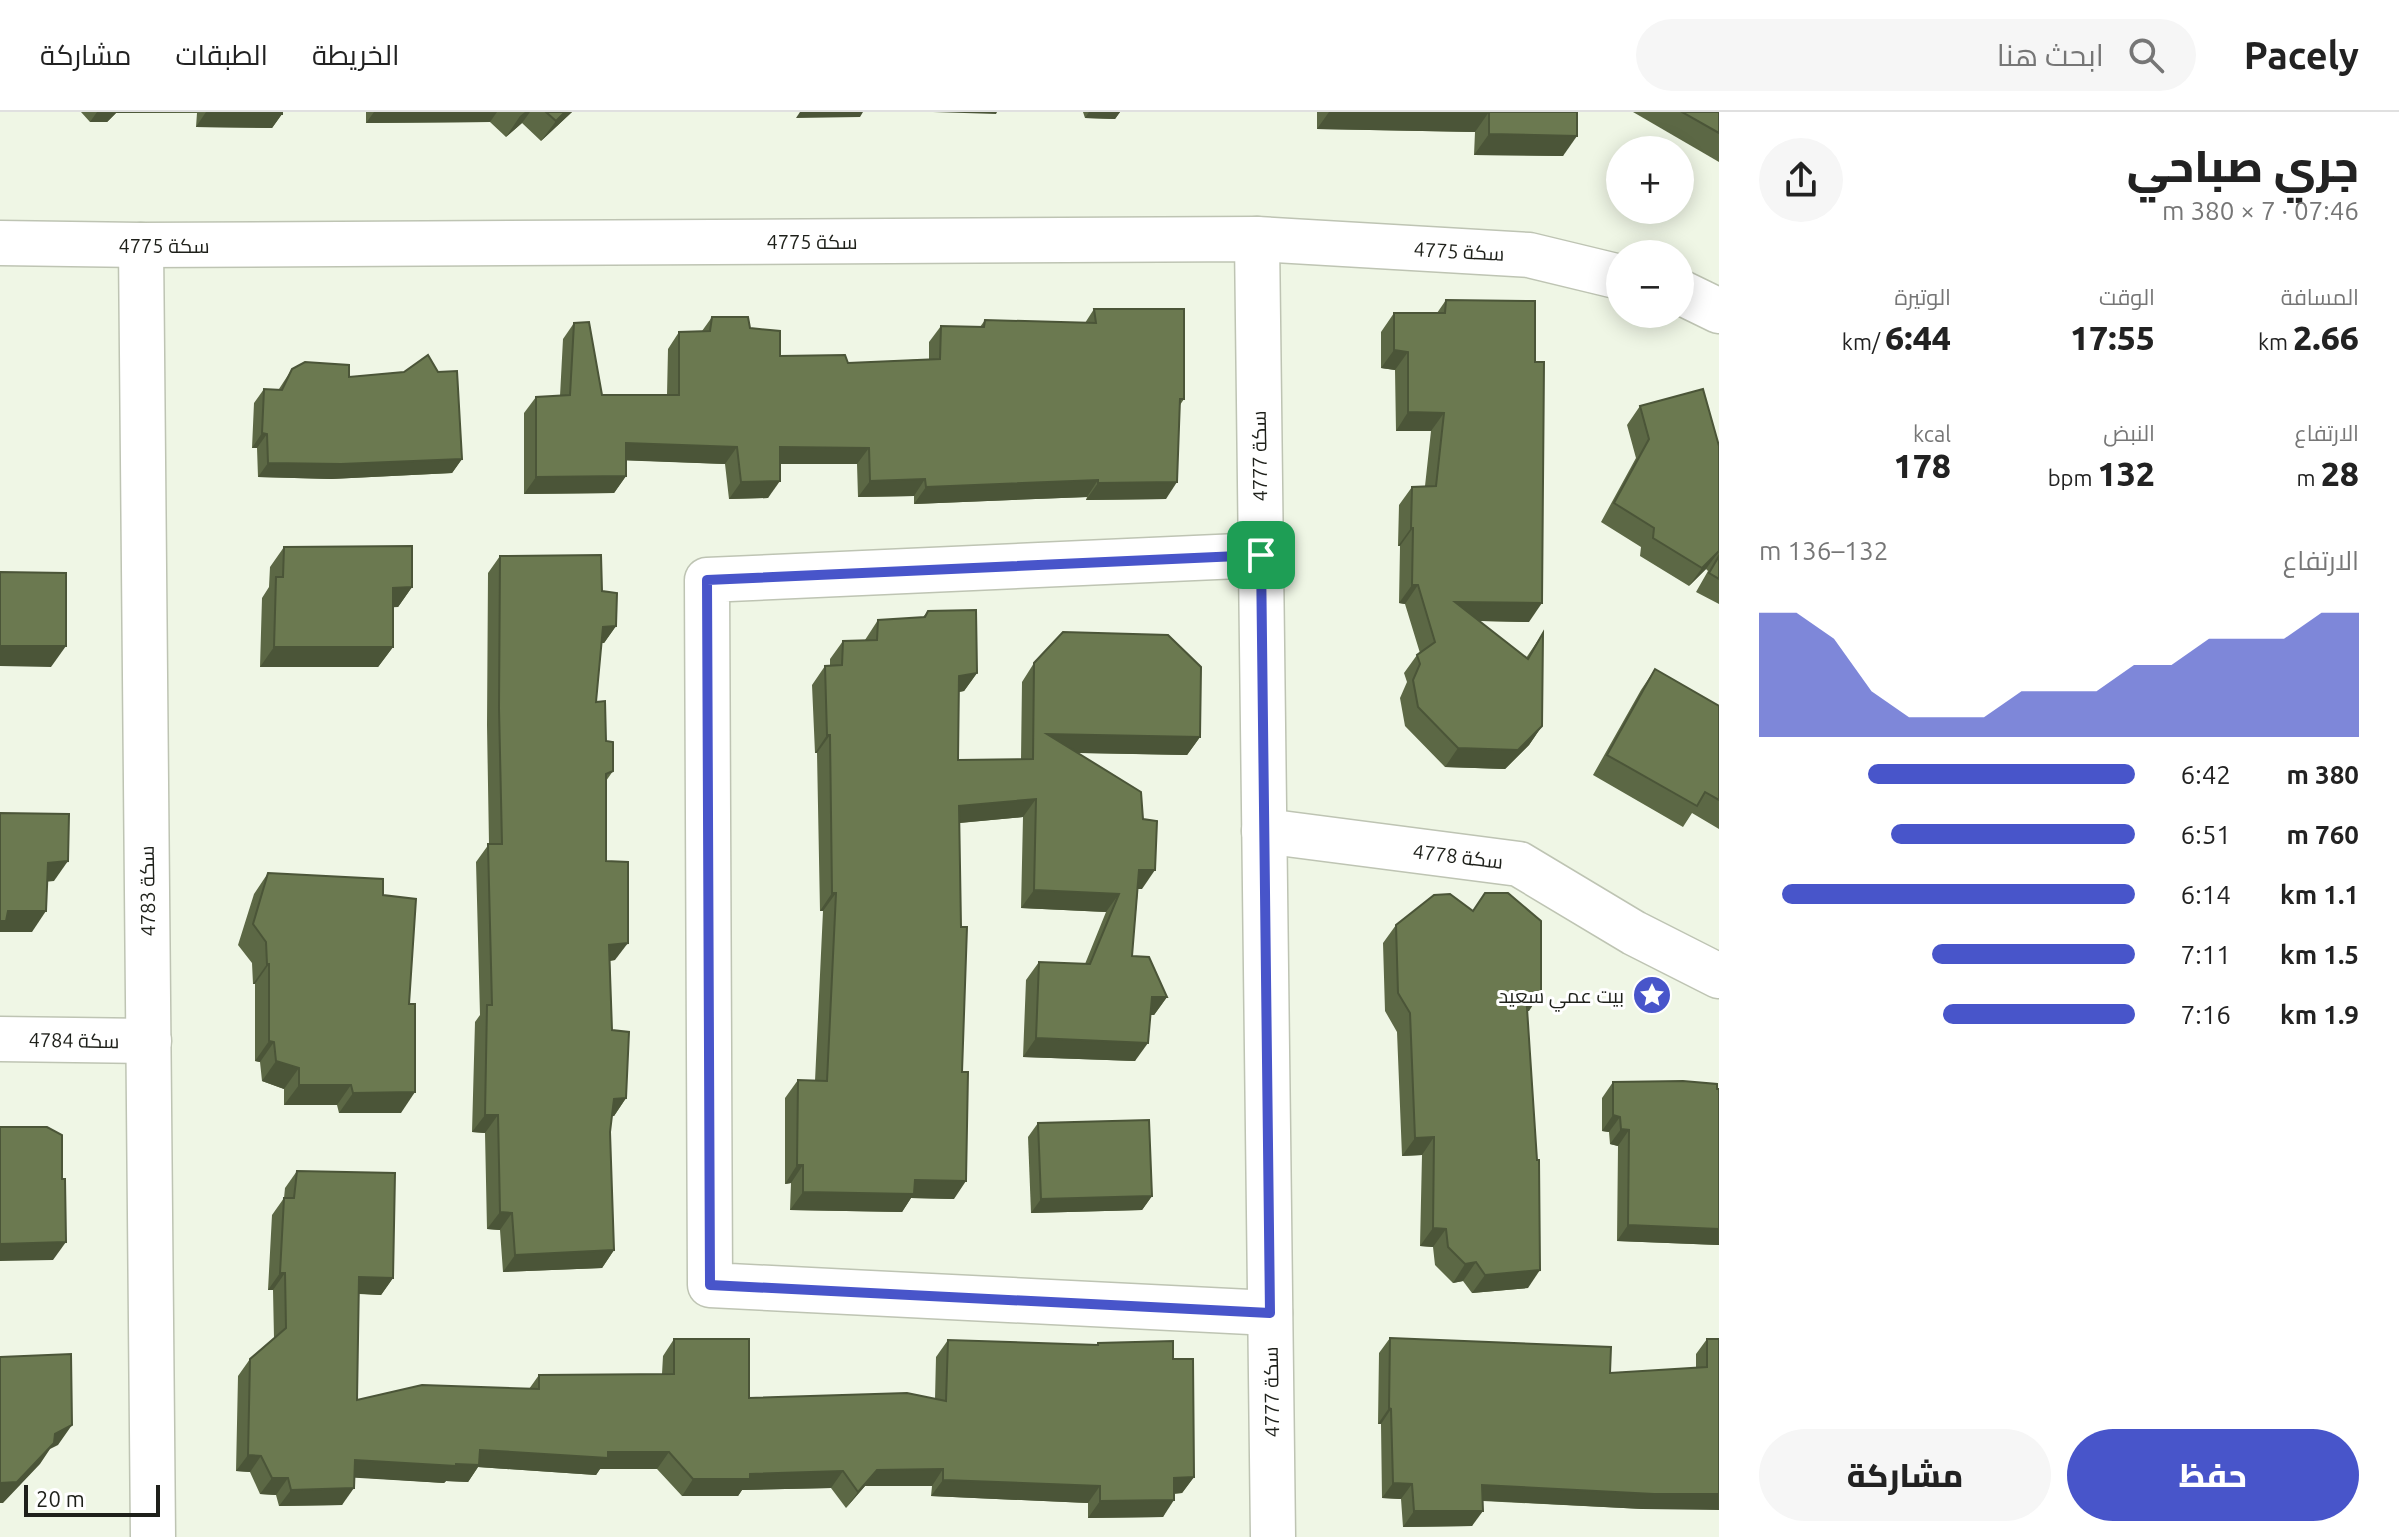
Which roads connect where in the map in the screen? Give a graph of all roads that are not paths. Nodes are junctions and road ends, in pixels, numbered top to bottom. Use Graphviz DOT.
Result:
graph roads {
  1 [pos="1257,239"];
  2 [pos="0,243"];
  3 [pos="141,245"];
  4 [pos="1606,274"];
  5 [pos="1694,299"];
  6 [pos="1719,311"];
  7 [pos="1261,555"];
  8 [pos="1264,831"];
  9 [pos="1719,976"];
  10 [pos="0,1039"];
  11 [pos="149,1041"];
  12 [pos="1270,1313"];
  13 [pos="153,1537"];
  14 [pos="1273,1537"];
  1 -- 3 [label="street, سكة 4775"];
  1 -- 4 [label="street, سكة 4775"];
  1 -- 7 [label="street, سكة 4777"];
  2 -- 3 [label="street, سكة 4775"];
  3 -- 11 [label="street, سكة 4783"];
  5 -- 6 [label="street"];
  7 -- 8 [label="street, سكة 4777"];
  7 -- 12 [label="street"];
  8 -- 9 [label="street, سكة 4778"];
  8 -- 12 [label="street, سكة 4777"];
  10 -- 11 [label="street, سكة 4784"];
  11 -- 13 [label="street, سكة 4783"];
  12 -- 14 [label="street, سكة 4777"];
}
